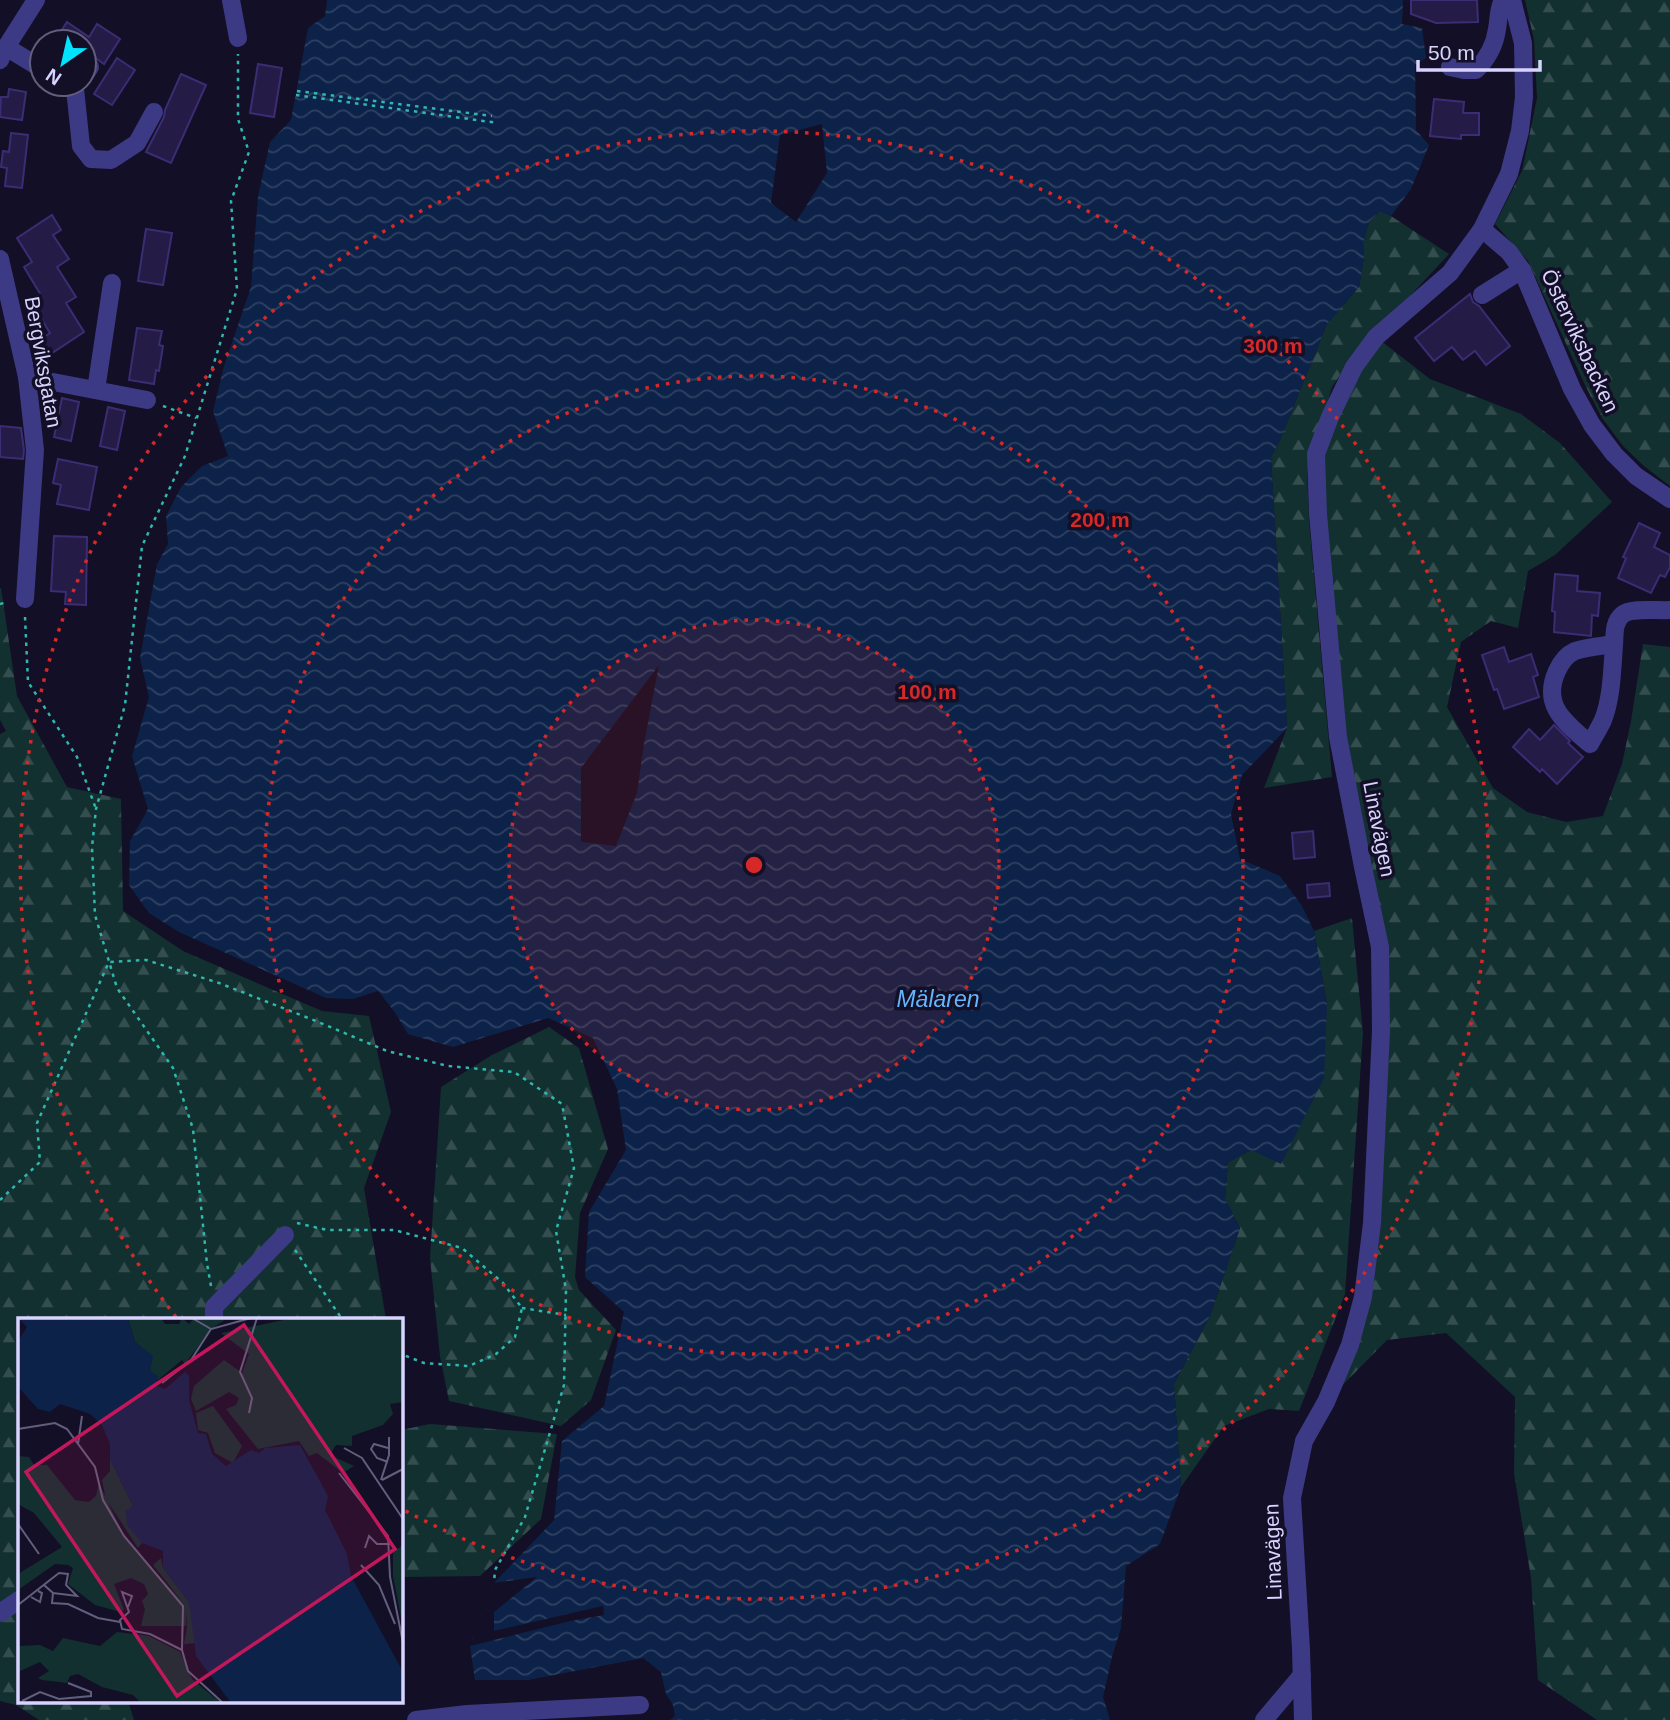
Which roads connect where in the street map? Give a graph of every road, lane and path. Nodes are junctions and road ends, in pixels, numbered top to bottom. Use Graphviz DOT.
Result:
graph roads {
  1 [pos="36,0"];
  2 [pos="231,0"];
  3 [pos="1503,0"];
  4 [pos="1512,0"];
  5 [pos="238,38"];
  6 [pos="3,54"];
  7 [pos="28,64"];
  8 [pos="1450,67"];
  9 [pos="80,98"];
  10 [pos="154,112"];
  11 [pos="492,116"];
  12 [pos="498,123"];
  13 [pos="1482,229"];
  14 [pos="0,259"];
  15 [pos="1522,270"];
  16 [pos="112,283"];
  17 [pos="1482,295"];
  18 [pos="27,377"];
  19 [pos="96,390"];
  20 [pos="147,400"];
  21 [pos="196,418"];
  22 [pos="1670,499"];
  23 [pos="25,599"];
  24 [pos="1670,610"];
  25 [pos="1614,644"];
  26 [pos="96,809"];
  27 [pos="109,962"];
  28 [pos="0,1200"];
  29 [pos="285,1235"];
  30 [pos="522,1308"];
  31 [pos="214,1313"];
  32 [pos="566,1315"];
  33 [pos="341,1318"];
  34 [pos="402,1353"];
  35 [pos="494,1583"];
  36 [pos="18,1601"];
  37 [pos="0,1613"];
  38 [pos="1302,1675"];
  39 [pos="640,1705"];
  40 [pos="416,1720"];
  41 [pos="1264,1720"];
  42 [pos="1303,1720"];
  1 -- 6 [label="street"];
  2 -- 5 [label="street"];
  3 -- 8 [label="street"];
  4 -- 13 [label="street, Linavägen"];
  5 -- 21 [label="path"];
  6 -- 7 [label="street"];
  9 -- 10 [label="street"];
  11 -- 12 [label="path"];
  13 -- 15 [label="street, Österviksbacken"];
  13 -- 38 [label="street, Linavägen"];
  14 -- 18 [label="street, Bergviksgatan"];
  15 -- 17 [label="street"];
  15 -- 22 [label="street, Österviksbacken"];
  16 -- 19 [label="street"];
  18 -- 19 [label="street"];
  18 -- 23 [label="street, Bergviksgatan"];
  19 -- 20 [label="street"];
  20 -- 21 [label="path"];
  21 -- 26 [label="path"];
  23 -- 26 [label="path"];
  24 -- 25 [label="street"];
  25 -- 25 [label="street"];
  26 -- 27 [label="path"];
  27 -- 28 [label="path"];
  27 -- 31 [label="path"];
  27 -- 32 [label="path"];
  29 -- 30 [label="path"];
  29 -- 31 [label="street"];
  29 -- 33 [label="path"];
  30 -- 32 [label="path"];
  30 -- 34 [label="path"];
  32 -- 35 [label="path"];
  36 -- 37 [label="street"];
  38 -- 41 [label="street"];
  38 -- 42 [label="street, Linavägen"];
  39 -- 40 [label="street"];
}
